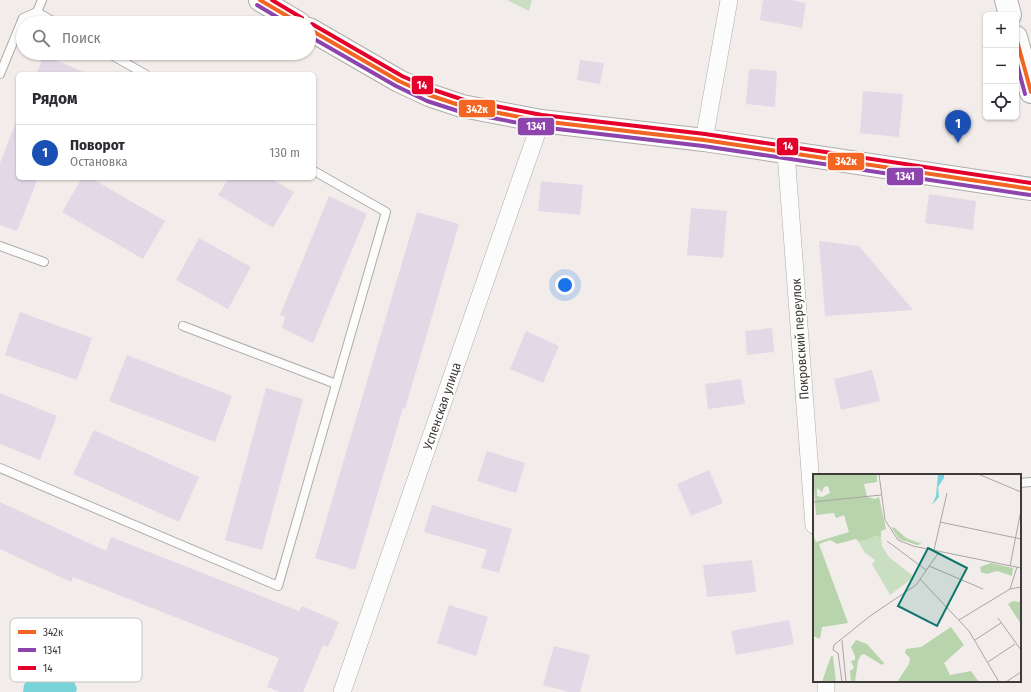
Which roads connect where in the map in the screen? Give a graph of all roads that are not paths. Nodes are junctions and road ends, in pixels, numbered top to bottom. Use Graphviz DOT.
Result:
graph roads {
  1 [pos="42,0"];
  2 [pos="260,0"];
  3 [pos="729,0"];
  4 [pos="1006,0"];
  5 [pos="37,12"];
  6 [pos="1009,12"];
  7 [pos="28,16"];
  8 [pos="44,16"];
  9 [pos="287,16"];
  10 [pos="316,33"];
  11 [pos="16,35"];
  12 [pos="1019,48"];
  13 [pos="120,60"];
  14 [pos="141,72"];
  15 [pos="0,74"];
  16 [pos="1031,92"];
  17 [pos="541,121"];
  18 [pos="704,140"];
  19 [pos="786,153"];
  20 [pos="316,172"];
  21 [pos="1031,189"];
  22 [pos="0,246"];
  23 [pos="44,262"];
  24 [pos="183,326"];
  25 [pos="336,384"];
  26 [pos="0,468"];
  27 [pos="1031,482"];
  28 [pos="1021,483"];
  29 [pos="813,512"];
  30 [pos="342,692"];
  1 -- 5 [label="lane"];
  2 -- 9 [label="street"];
  3 -- 18 [label="street"];
  4 -- 6 [label="street"];
  5 -- 7 [label="lane"];
  5 -- 8 [label="lane"];
  10 -- 17 [label="street"];
  11 -- 15 [label="lane"];
  12 -- 16 [label="street"];
  13 -- 14 [label="lane"];
  17 -- 18 [label="street"];
  17 -- 30 [label="street, Успенская улица"];
  18 -- 19 [label="street"];
  19 -- 21 [label="street"];
  19 -- 29 [label="street, Покровский переулок"];
  20 -- 25 [label="lane"];
  22 -- 23 [label="lane"];
  24 -- 25 [label="lane"];
  25 -- 26 [label="lane"];
  27 -- 28 [label="lane"];
}
